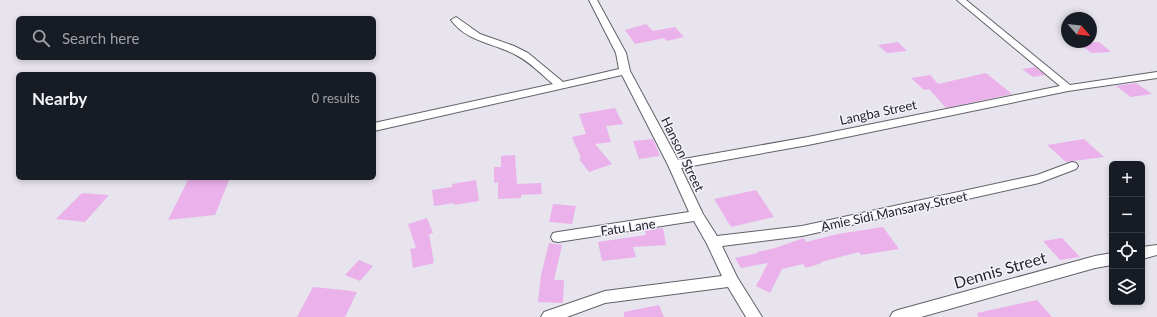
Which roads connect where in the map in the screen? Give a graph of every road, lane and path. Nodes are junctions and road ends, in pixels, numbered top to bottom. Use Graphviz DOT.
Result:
graph roads {
  1 [pos="593,0"];
  2 [pos="961,0"];
  3 [pos="456,20"];
  4 [pos="625,71"];
  5 [pos="1157,75"];
  6 [pos="560,85"];
  7 [pos="1068,88"];
  8 [pos="376,127"];
  9 [pos="674,165"];
  10 [pos="1072,166"];
  11 [pos="697,216"];
  12 [pos="558,237"];
  13 [pos="713,242"];
  14 [pos="1157,250"];
  15 [pos="1145,252"];
  16 [pos="1109,260"];
  17 [pos="732,281"];
  18 [pos="549,317"];
  19 [pos="754,317"];
  20 [pos="898,317"];
  1 -- 4 [label="street, Hanson Street"];
  2 -- 7 [label="street"];
  3 -- 6 [label="street"];
  4 -- 6 [label="street"];
  4 -- 9 [label="street, Hanson Street"];
  5 -- 7 [label="street, Langba Street"];
  6 -- 8 [label="street"];
  7 -- 9 [label="street, Langba Street"];
  9 -- 11 [label="street, Hanson Street"];
  10 -- 13 [label="street, Amie Sidi Mansaray Street"];
  11 -- 12 [label="street, Fatu Lane"];
  11 -- 13 [label="street, Hanson Street"];
  13 -- 17 [label="street, Hanson Street"];
  14 -- 15 [label="street"];
  16 -- 20 [label="street, Dennis Street"];
  17 -- 18 [label="street"];
  17 -- 19 [label="street, Hanson Street"];
}
